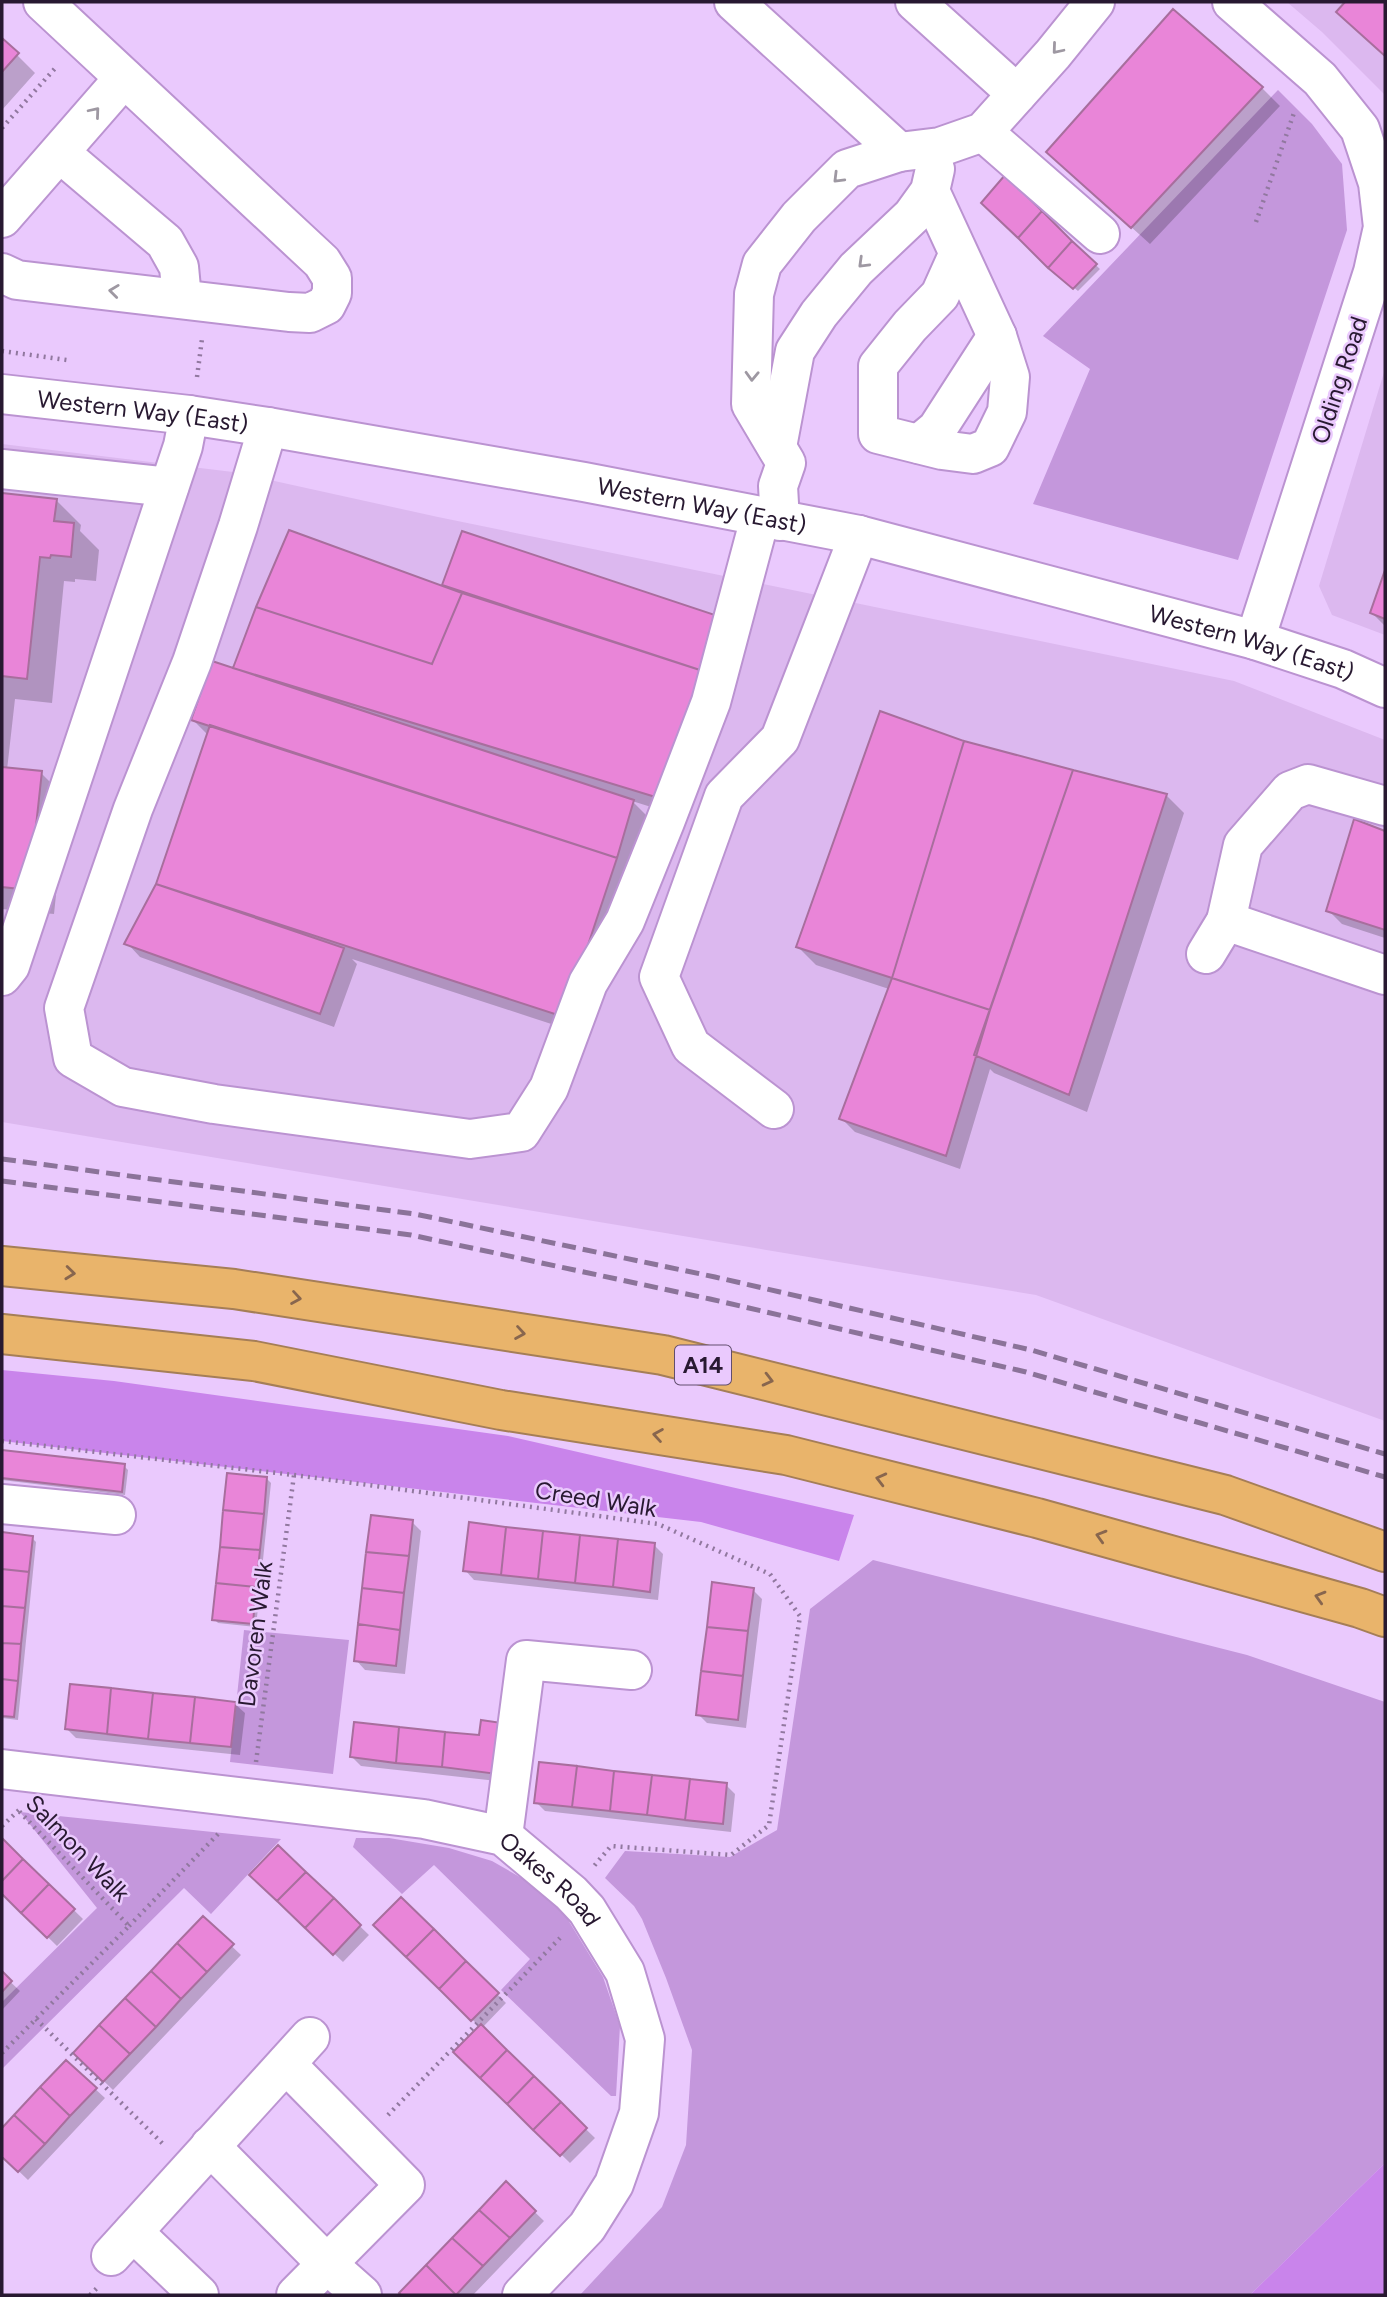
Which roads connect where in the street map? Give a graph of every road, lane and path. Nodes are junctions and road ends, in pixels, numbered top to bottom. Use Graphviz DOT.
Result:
graph roads {
  1 [pos="43,2"];
  2 [pos="734,2"];
  3 [pos="915,2"];
  4 [pos="1095,2"];
  5 [pos="1232,2"];
  6 [pos="81,38"];
  7 [pos="124,78"];
  8 [pos="1320,79"];
  9 [pos="1017,94"];
  10 [pos="2,128"];
  11 [pos="983,132"];
  12 [pos="940,147"];
  13 [pos="899,152"];
  14 [pos="60,153"];
  15 [pos="921,203"];
  16 [pos="2,218"];
  17 [pos="1256,222"];
  18 [pos="1100,234"];
  19 [pos="958,255"];
  20 [pos="2,272"];
  21 [pos="182,299"];
  22 [pos="997,336"];
  23 [pos="2,394"];
  24 [pos="189,415"];
  25 [pos="268,426"];
  26 [pos="919,444"];
  27 [pos="781,455"];
  28 [pos="2,469"];
  29 [pos="169,486"];
  30 [pos="770,519"];
  31 [pos="859,535"];
  32 [pos="1255,640"];
  33 [pos="1385,688"];
  34 [pos="1385,806"];
  35 [pos="1226,921"];
  36 [pos="1206,954"];
  37 [pos="1385,975"];
  38 [pos="2,976"];
  39 [pos="774,1109"];
  40 [pos="2,1266"];
  41 [pos="2,1334"];
  42 [pos="2,1441"];
  43 [pos="294,1475"];
  44 [pos="2,1504"];
  45 [pos="116,1515"];
  46 [pos="1385,1552"];
  47 [pos="1385,1617"];
  48 [pos="632,1670"];
  49 [pos="6,1785"];
  50 [pos="252,1798"];
  51 [pos="19,1810"];
  52 [pos="2,1826"];
  53 [pos="503,1836"];
  54 [pos="579,1901"];
  55 [pos="129,1927"];
  56 [pos="36,2019"];
  57 [pos="2,2053"];
  58 [pos="363,2141"];
  59 [pos="199,2158"];
  60 [pos="327,2264"];
  61 [pos="200,2295"];
  62 [pos="296,2295"];
  63 [pos="362,2295"];
  64 [pos="522,2295"];
  1 -- 6 [label="street"];
  2 -- 13 [label="street"];
  3 -- 9 [label="street"];
  4 -- 9 [label="street, one-way"];
  5 -- 8 [label="street, Olding Road"];
  6 -- 7 [label="street"];
  6 -- 10 [label="path"];
  14 -- 7 [label="street, one-way"];
  7 -- 21 [label="street"];
  8 -- 17 [label="path"];
  8 -- 32 [label="street, Olding Road"];
  9 -- 11 [label="street"];
  11 -- 12 [label="street"];
  11 -- 18 [label="street"];
  12 -- 13 [label="street"];
  12 -- 15 [label="street"];
  13 -- 27 [label="street, one-way"];
  14 -- 16 [label="street"];
  14 -- 21 [label="street"];
  15 -- 19 [label="street"];
  15 -- 27 [label="street, one-way"];
  19 -- 22 [label="street"];
  19 -- 26 [label="street"];
  21 -- 20 [label="street, one-way"];
  22 -- 26 [label="street"];
  22 -- 26 [label="street"];
  23 -- 24 [label="street, Western Way (East)"];
  24 -- 25 [label="street, Western Way (East)"];
  24 -- 29 [label="street"];
  25 -- 30 [label="street, Western Way (East)"];
  25 -- 30 [label="street"];
  27 -- 30 [label="street"];
  28 -- 29 [label="street"];
  29 -- 38 [label="street"];
  30 -- 31 [label="street, Western Way (East)"];
  31 -- 32 [label="street, Western Way (East)"];
  31 -- 39 [label="street"];
  32 -- 33 [label="street, Western Way (East)"];
  34 -- 35 [label="street"];
  35 -- 36 [label="street"];
  35 -- 37 [label="street"];
  40 -- 46 [label="highway, A14, one-way"];
  47 -- 41 [label="highway, one-way"];
  42 -- 43 [label="path, Creed Walk"];
  43 -- 50 [label="path, Davoren Walk"];
  43 -- 54 [label="path, Creed Walk"];
  44 -- 45 [label="street"];
  48 -- 53 [label="street"];
  49 -- 50 [label="street, Oakes Road"];
  49 -- 51 [label="path, Salmon Walk"];
  50 -- 53 [label="street, Oakes Road"];
  50 -- 55 [label="path, Salmon Walk"];
  51 -- 52 [label="path"];
  51 -- 55 [label="path, Salmon Walk"];
  53 -- 54 [label="street, Oakes Road"];
  54 -- 58 [label="path"];
  54 -- 64 [label="street, Oakes Road"];
  55 -- 56 [label="path, Salmon Walk"];
  56 -- 57 [label="path, Salmon Walk"];
  56 -- 59 [label="path"];
  58 -- 59 [label="street"];
  58 -- 60 [label="street"];
  59 -- 60 [label="street"];
  59 -- 61 [label="street"];
  60 -- 62 [label="street"];
  60 -- 63 [label="street"];
}
